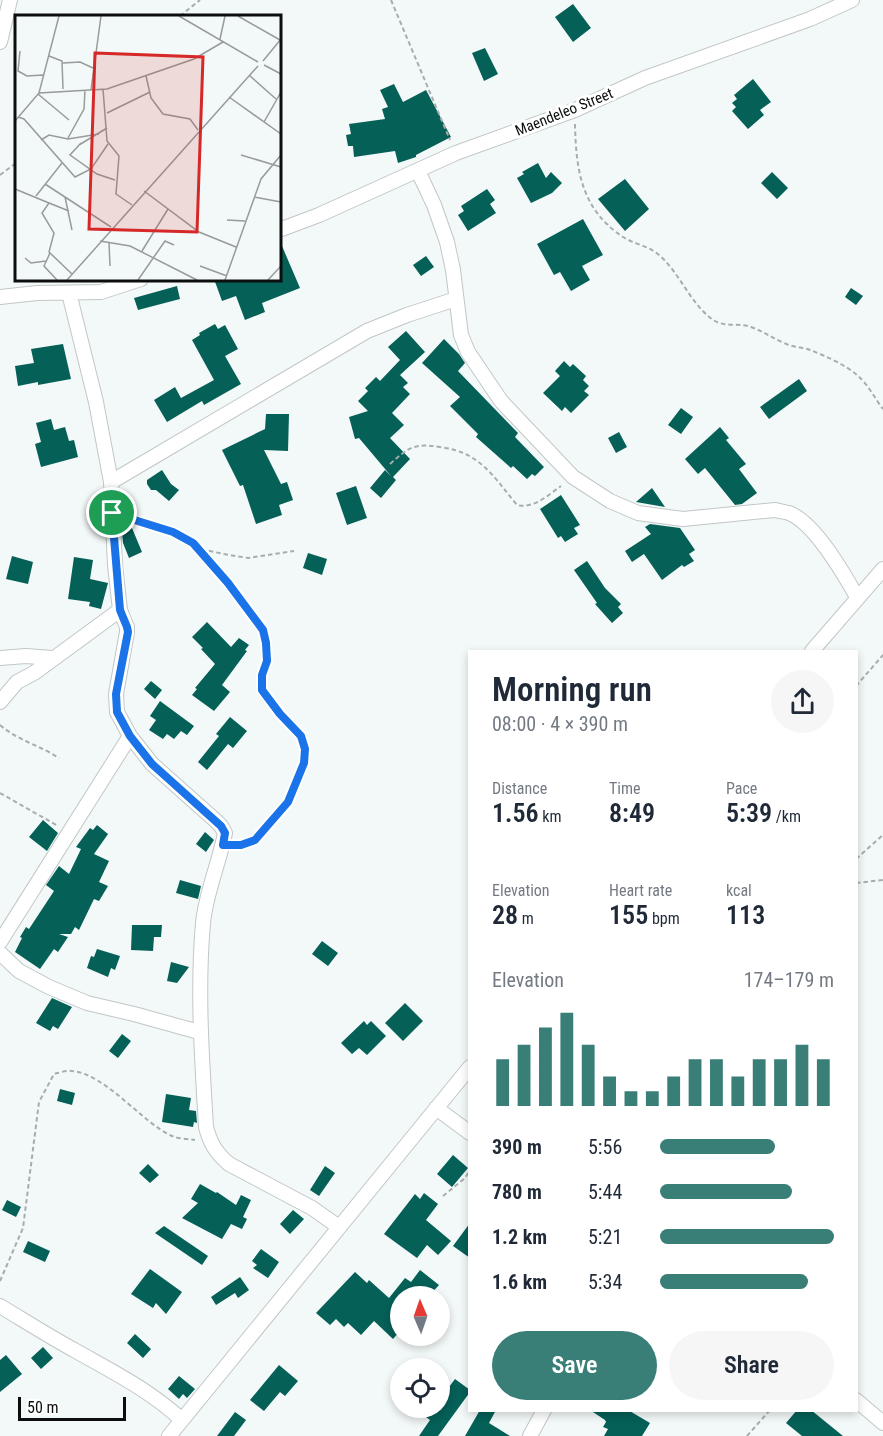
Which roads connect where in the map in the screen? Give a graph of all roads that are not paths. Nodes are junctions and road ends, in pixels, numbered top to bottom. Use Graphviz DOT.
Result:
graph roads {
  1 [pos="10,0"];
  2 [pos="852,0"];
  3 [pos="0,42"];
  4 [pos="418,171"];
  5 [pos="280,230"];
  6 [pos="138,280"];
  7 [pos="69,293"];
  8 [pos="0,297"];
  9 [pos="456,299"];
  10 [pos="111,482"];
  11 [pos="883,569"];
  12 [pos="857,597"];
  13 [pos="120,610"];
  14 [pos="814,650"];
  15 [pos="0,658"];
  16 [pos="52,658"];
  17 [pos="0,702"];
  18 [pos="130,736"];
  19 [pos="0,942"];
  20 [pos="0,953"];
  21 [pos="199,1032"];
  22 [pos="468,1069"];
  23 [pos="436,1108"];
  24 [pos="468,1132"];
  25 [pos="339,1227"];
  26 [pos="0,1306"];
  27 [pos="858,1403"];
  28 [pos="543,1412"];
  29 [pos="182,1420"];
  30 [pos="883,1423"];
  31 [pos="169,1436"];
  32 [pos="530,1436"];
  1 -- 3 [label="street"];
  2 -- 4 [label="street, Maendeleo Street"];
  4 -- 5 [label="street, Maendeleo Street"];
  4 -- 9 [label="street"];
  6 -- 7 [label="street"];
  7 -- 8 [label="street"];
  7 -- 10 [label="street"];
  9 -- 10 [label="street"];
  9 -- 12 [label="street"];
  10 -- 13 [label="street"];
  11 -- 12 [label="street"];
  12 -- 14 [label="street"];
  13 -- 16 [label="street"];
  13 -- 18 [label="street"];
  15 -- 16 [label="street"];
  16 -- 17 [label="street"];
  18 -- 19 [label="street"];
  18 -- 21 [label="street"];
  20 -- 21 [label="street"];
  21 -- 25 [label="street"];
  22 -- 23 [label="street"];
  23 -- 24 [label="street"];
  23 -- 25 [label="street"];
  25 -- 29 [label="street"];
  26 -- 29 [label="street"];
  27 -- 30 [label="street"];
  28 -- 32 [label="street"];
  29 -- 31 [label="street"];
}
